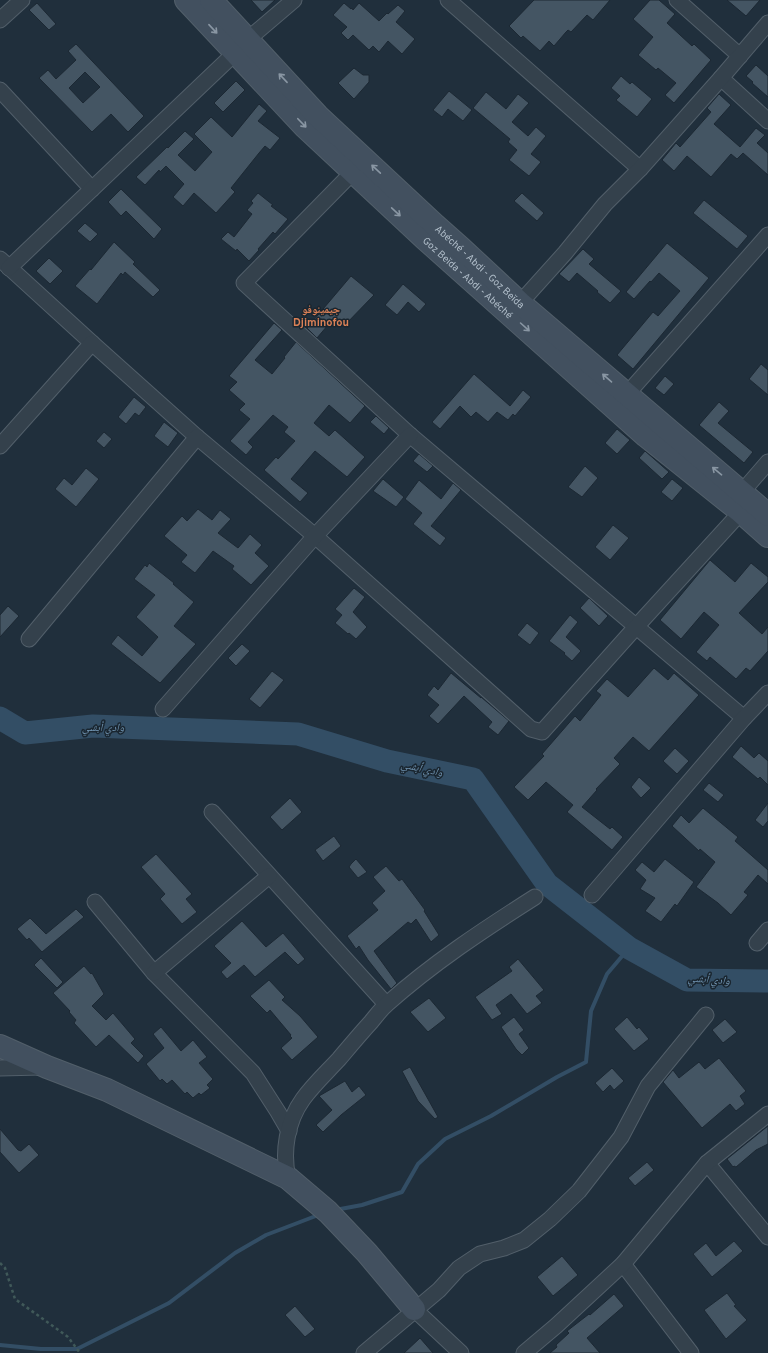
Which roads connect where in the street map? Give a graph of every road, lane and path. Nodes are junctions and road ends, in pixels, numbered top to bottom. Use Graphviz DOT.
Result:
graph roads {
  1 [pos="22,0"];
  2 [pos="186,0"];
  3 [pos="210,0"];
  4 [pos="294,0"];
  5 [pos="448,0"];
  6 [pos="676,0"];
  7 [pos="0,20"];
  8 [pos="768,23"];
  9 [pos="241,46"];
  10 [pos="740,56"];
  11 [pos="721,78"];
  12 [pos="0,90"];
  13 [pos="768,121"];
  14 [pos="640,169"];
  15 [pos="353,172"];
  16 [pos="92,188"];
  17 [pos="430,232"];
  18 [pos="768,235"];
  19 [pos="4,263"];
  20 [pos="520,303"];
  21 [pos="92,343"];
  22 [pos="621,402"];
  23 [pos="410,435"];
  24 [pos="197,437"];
  25 [pos="0,446"];
  26 [pos="768,462"];
  27 [pos="742,502"];
  28 [pos="768,515"];
  29 [pos="315,536"];
  30 [pos="768,536"];
  31 [pos="635,628"];
  32 [pos="29,639"];
  33 [pos="768,693"];
  34 [pos="163,709"];
  35 [pos="744,718"];
  36 [pos="212,812"];
  37 [pos="269,876"];
  38 [pos="592,895"];
  39 [pos="535,897"];
  40 [pos="95,902"];
  41 [pos="768,930"];
  42 [pos="757,943"];
  43 [pos="154,974"];
  44 [pos="386,1004"];
  45 [pos="706,1015"];
  46 [pos="0,1046"];
  47 [pos="47,1067"];
  48 [pos="0,1068"];
  49 [pos="768,1114"];
  50 [pos="289,1132"];
  51 [pos="707,1163"];
  52 [pos="288,1178"];
  53 [pos="768,1237"];
  54 [pos="0,1263"];
  55 [pos="623,1264"];
  56 [pos="414,1310"];
  57 [pos="80,1353"];
  58 [pos="364,1353"];
  59 [pos="461,1353"];
  60 [pos="524,1353"];
  61 [pos="691,1353"];
  1 -- 7 [label="street"];
  2 -- 9 [label="main road, Goz Beïda - Abdi - Abéché, one-way"];
  3 -- 9 [label="main road, Abéché - Abdi - Goz Beïda"];
  4 -- 9 [label="street"];
  5 -- 14 [label="street"];
  6 -- 10 [label="street"];
  8 -- 10 [label="street"];
  9 -- 15 [label="main road, Goz Beïda - Abdi - Abéché, one-way"];
  9 -- 16 [label="street"];
  17 -- 9 [label="main road, Abéché - Abdi - Goz Beïda, one-way"];
  10 -- 11 [label="street"];
  11 -- 13 [label="street"];
  11 -- 14 [label="street"];
  12 -- 16 [label="street"];
  14 -- 20 [label="street"];
  15 -- 17 [label="main road, Goz Beïda - Abdi - Abéché, one-way"];
  15 -- 23 [label="street"];
  16 -- 19 [label="street"];
  17 -- 20 [label="main road, Abéché - Abdi - Goz Beïda"];
  17 -- 22 [label="main road, Goz Beïda - Abdi - Abéché, one-way"];
  18 -- 22 [label="street"];
  19 -- 21 [label="street"];
  22 -- 20 [label="main road, Abéché - Abdi - Goz Beïda, one-way"];
  21 -- 24 [label="street"];
  21 -- 25 [label="street"];
  22 -- 27 [label="main road, Abéché - Abdi - Goz Beïda"];
  23 -- 29 [label="street"];
  23 -- 31 [label="street"];
  24 -- 29 [label="street"];
  24 -- 32 [label="street"];
  26 -- 27 [label="street"];
  27 -- 28 [label="main road, Abéché - Abdi - Goz Beïda"];
  27 -- 30 [label="main road"];
  27 -- 31 [label="street"];
  29 -- 31 [label="street"];
  29 -- 34 [label="street"];
  31 -- 35 [label="street"];
  33 -- 35 [label="street"];
  35 -- 38 [label="street"];
  36 -- 37 [label="street"];
  37 -- 43 [label="street"];
  37 -- 44 [label="street"];
  39 -- 44 [label="street"];
  40 -- 43 [label="street"];
  41 -- 42 [label="street"];
  43 -- 50 [label="street"];
  44 -- 50 [label="street"];
  45 -- 56 [label="street"];
  46 -- 47 [label="main road"];
  47 -- 48 [label="street"];
  47 -- 52 [label="main road"];
  49 -- 51 [label="street"];
  50 -- 52 [label="street"];
  51 -- 53 [label="street"];
  51 -- 55 [label="street"];
  52 -- 56 [label="main road"];
  54 -- 57 [label="path"];
  55 -- 60 [label="street"];
  55 -- 61 [label="street"];
  56 -- 58 [label="street"];
  56 -- 59 [label="street"];
}
